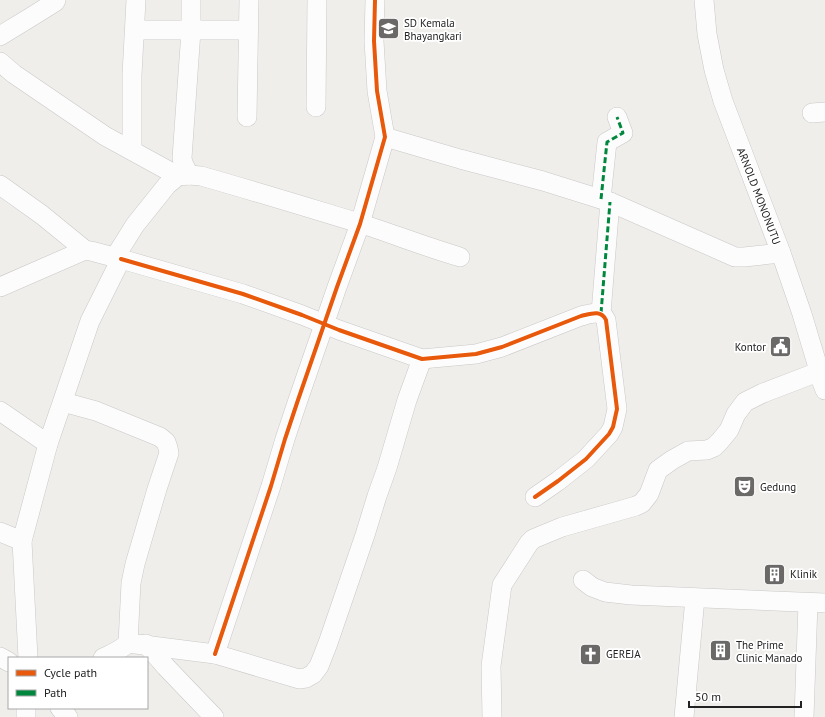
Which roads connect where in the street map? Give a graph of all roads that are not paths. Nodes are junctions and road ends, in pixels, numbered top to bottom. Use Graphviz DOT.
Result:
graph roads {
  1 [pos="56,0"];
  2 [pos="136,0"];
  3 [pos="191,0"];
  4 [pos="249,0"];
  5 [pos="317,0"];
  6 [pos="375,0"];
  7 [pos="704,0"];
  8 [pos="135,30"];
  9 [pos="191,30"];
  10 [pos="248,30"];
  11 [pos="0,36"];
  12 [pos="0,62"];
  13 [pos="316,107"];
  14 [pos="617,116"];
  15 [pos="247,117"];
  16 [pos="385,137"];
  17 [pos="132,150"];
  18 [pos="184,175"];
  19 [pos="0,186"];
  20 [pos="605,200"];
  21 [pos="360,224"];
  22 [pos="85,250"];
  23 [pos="781,253"];
  24 [pos="460,257"];
  25 [pos="118,258"];
  26 [pos="0,287"];
  27 [pos="601,313"];
  28 [pos="324,323"];
  29 [pos="422,359"];
  30 [pos="818,372"];
  31 [pos="825,390"];
  32 [pos="63,402"];
  33 [pos="0,411"];
  34 [pos="48,444"];
  35 [pos="536,497"];
  36 [pos="0,532"];
  37 [pos="22,541"];
  38 [pos="583,580"];
  39 [pos="694,598"];
  40 [pos="816,603"];
  41 [pos="137,644"];
  42 [pos="215,654"];
  43 [pos="28,657"];
  44 [pos="104,657"];
  45 [pos="61,709"];
  46 [pos="68,717"];
  47 [pos="214,717"];
  48 [pos="492,717"];
  49 [pos="684,717"];
  50 [pos="804,717"];
  1 -- 11 [label="street"];
  2 -- 8 [label="street"];
  3 -- 9 [label="street"];
  4 -- 10 [label="street"];
  5 -- 13 [label="street"];
  6 -- 16 [label="street"];
  7 -- 23 [label="street, ARNOLD MONONUTU"];
  8 -- 9 [label="street"];
  8 -- 17 [label="street"];
  9 -- 10 [label="street"];
  9 -- 18 [label="street"];
  10 -- 15 [label="street"];
  12 -- 17 [label="street"];
  14 -- 20 [label="street"];
  16 -- 20 [label="street"];
  16 -- 21 [label="street"];
  17 -- 18 [label="street"];
  18 -- 21 [label="street"];
  18 -- 25 [label="street"];
  19 -- 22 [label="street"];
  20 -- 23 [label="street"];
  20 -- 27 [label="street"];
  21 -- 24 [label="street"];
  21 -- 28 [label="street"];
  22 -- 25 [label="street"];
  22 -- 26 [label="street"];
  23 -- 30 [label="street, ARNOLD MONONUTU"];
  25 -- 28 [label="street"];
  25 -- 32 [label="street"];
  27 -- 29 [label="street"];
  27 -- 35 [label="street"];
  28 -- 29 [label="street"];
  28 -- 42 [label="street"];
  29 -- 42 [label="street"];
  30 -- 31 [label="street, ARNOLD MONONUTU"];
  30 -- 48 [label="street"];
  32 -- 34 [label="street"];
  32 -- 41 [label="street"];
  33 -- 34 [label="street"];
  34 -- 37 [label="street"];
  36 -- 37 [label="street"];
  37 -- 43 [label="street"];
  38 -- 39 [label="street"];
  39 -- 40 [label="street"];
  39 -- 49 [label="street"];
  40 -- 50 [label="street"];
  41 -- 42 [label="street"];
  41 -- 44 [label="street"];
  41 -- 47 [label="street"];
  45 -- 46 [label="street"];
}
